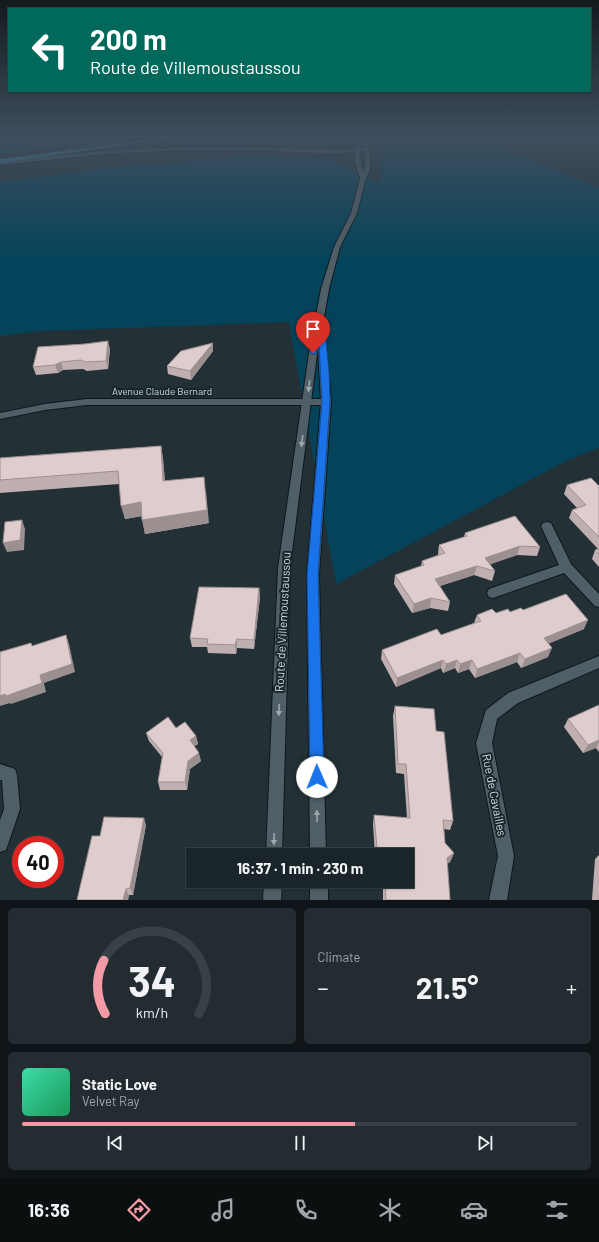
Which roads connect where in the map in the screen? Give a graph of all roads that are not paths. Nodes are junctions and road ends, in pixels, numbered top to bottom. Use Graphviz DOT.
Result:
graph roads {
  1 [pos="363,178"];
  2 [pos="320,320"];
  3 [pos="308,402"];
  4 [pos="326,402"];
  5 [pos="0,416"];
  6 [pos="547,526"];
  7 [pos="566,567"];
  8 [pos="493,593"];
  9 [pos="599,602"];
  10 [pos="599,662"];
  11 [pos="0,772"];
  12 [pos="0,844"];
  13 [pos="274,848"];
  14 [pos="318,848"];
  15 [pos="273,888"];
  16 [pos="319,888"];
  17 [pos="272,900"];
  18 [pos="319,900"];
  19 [pos="498,900"];
  1 -- 2 [label="street, Route de Villemoustaussou"];
  2 -- 3 [label="street, Route de Villemoustaussou, one-way"];
  2 -- 4 [label="street, Route de Villemoustaussou"];
  3 -- 4 [label="street, Avenue Claude Bernard"];
  3 -- 5 [label="street, Avenue Claude Bernard"];
  3 -- 13 [label="street, Route de Villemoustaussou, one-way"];
  14 -- 4 [label="street, Route de Villemoustaussou, one-way"];
  6 -- 7 [label="street"];
  7 -- 8 [label="street"];
  7 -- 9 [label="street"];
  10 -- 19 [label="street, Rue de Cavailles"];
  11 -- 12 [label="street"];
  15 -- 17 [label="street"];
  16 -- 18 [label="street"];
}
